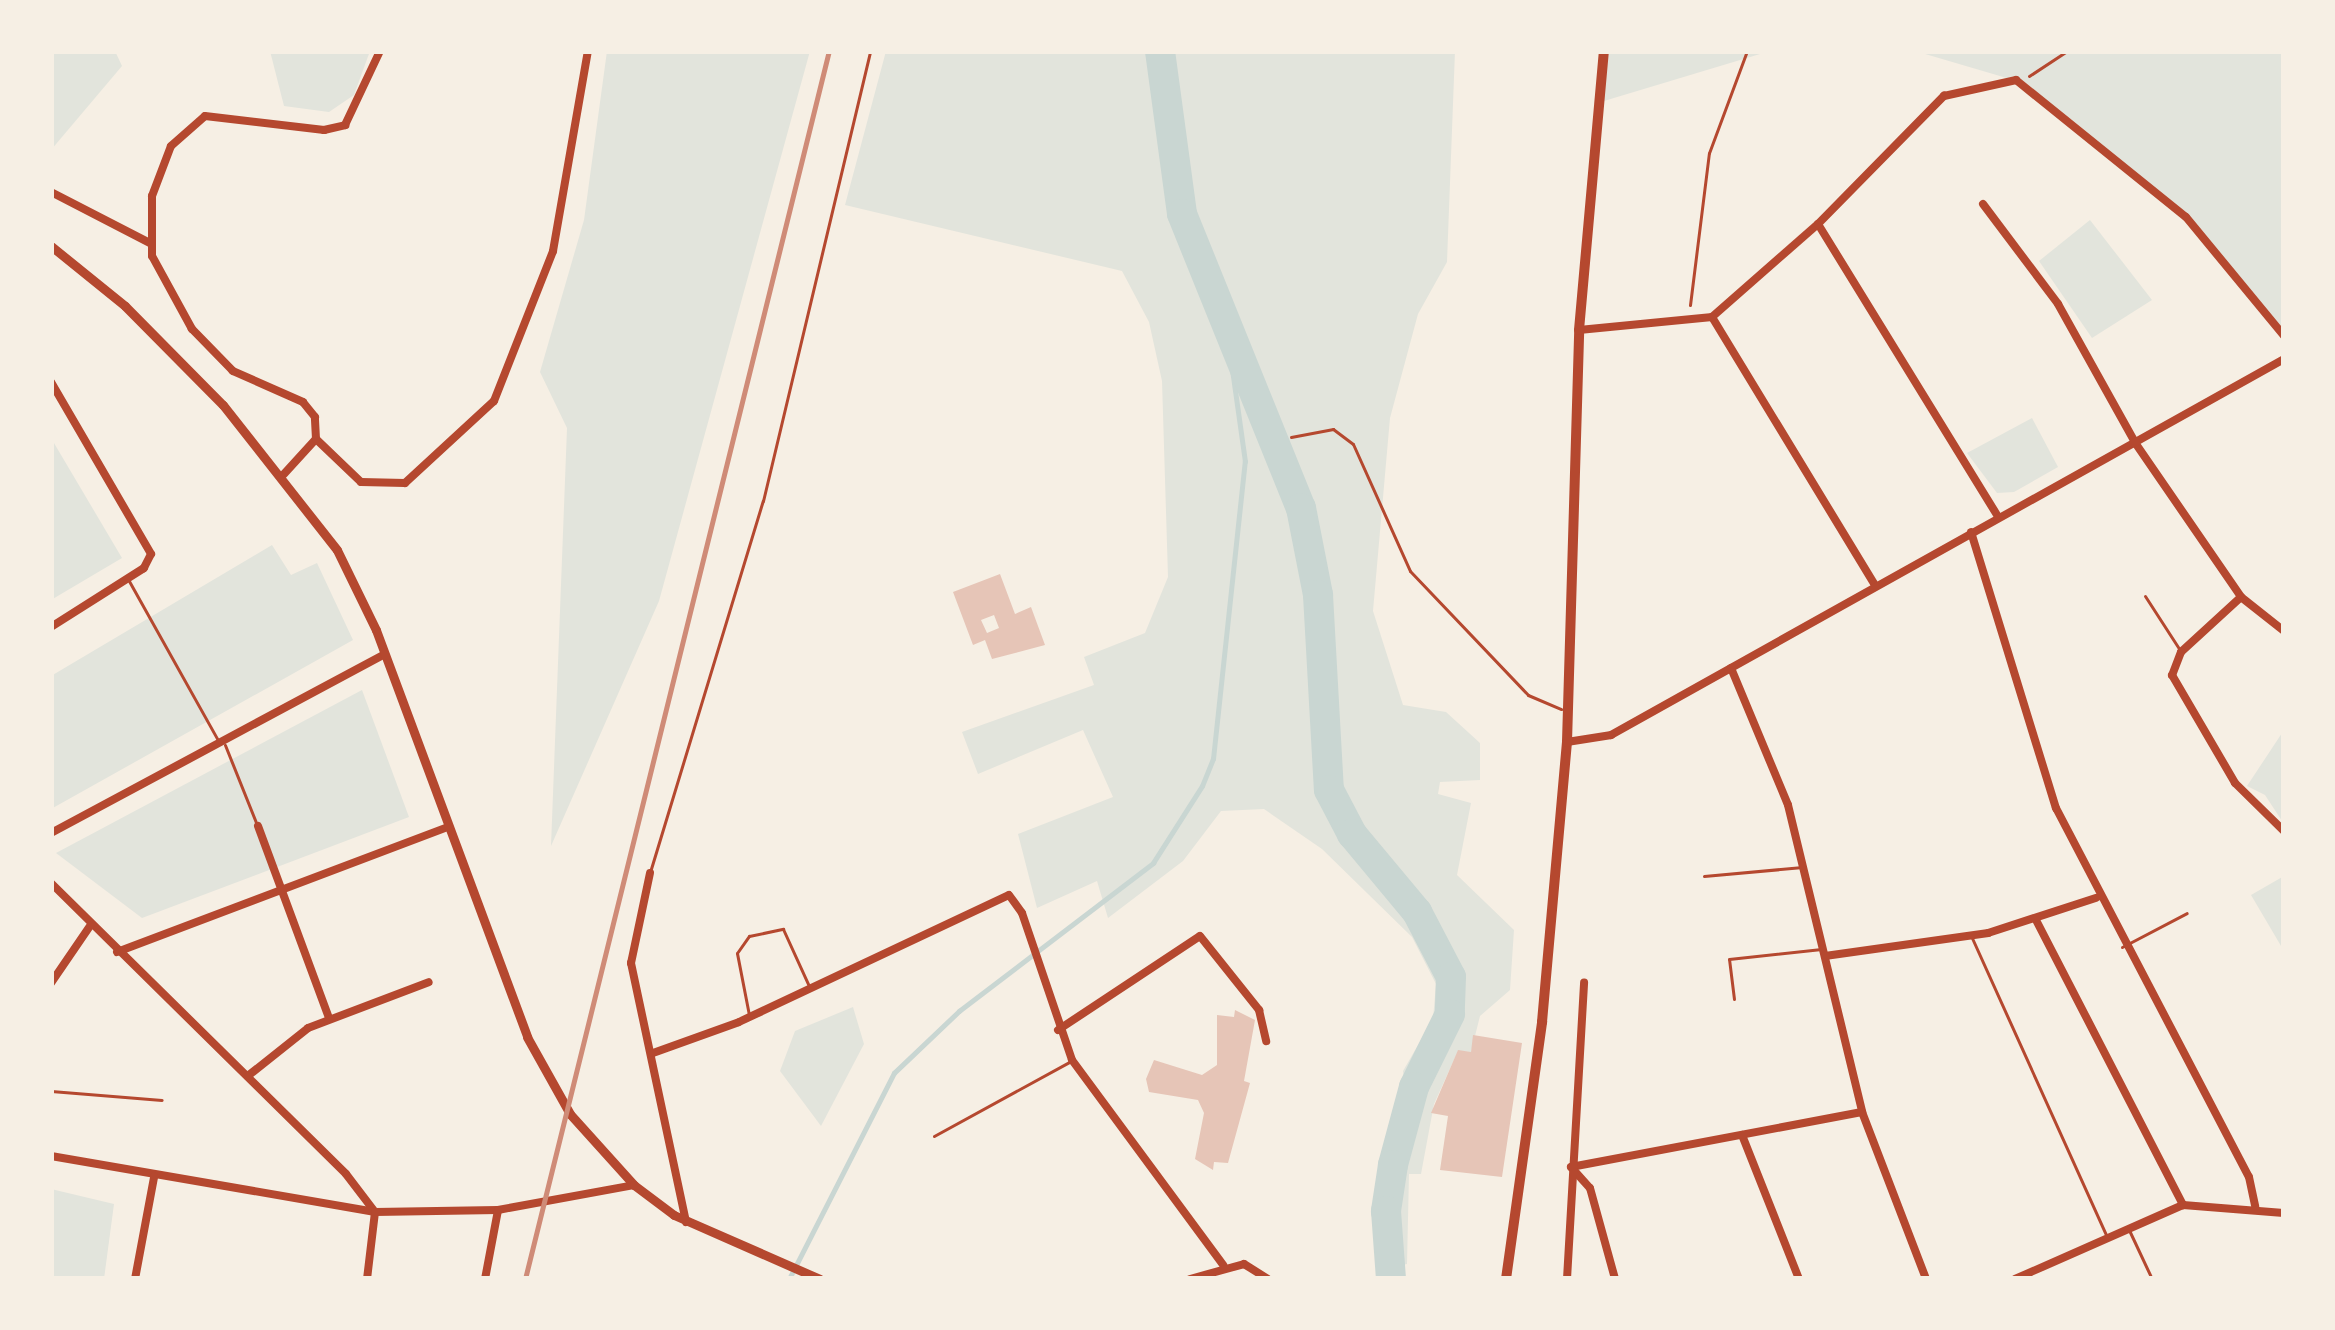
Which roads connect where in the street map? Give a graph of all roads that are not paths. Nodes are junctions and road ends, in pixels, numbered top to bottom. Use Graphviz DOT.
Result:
graph roads {
  1 [pos="380,51"];
  2 [pos="588,51"];
  3 [pos="870,51"];
  4 [pos="1604,51"];
  5 [pos="51,192"];
  6 [pos="1983,204"];
  7 [pos="1818,224"];
  8 [pos="150,243"];
  9 [pos="51,246"];
  10 [pos="1712,317"];
  11 [pos="1579,330"];
  12 [pos="2284,336"];
  13 [pos="2284,359"];
  14 [pos="51,382"];
  15 [pos="1291,437"];
  16 [pos="316,439"];
  17 [pos="2136,444"];
  18 [pos="284,474"];
  19 [pos="1998,517"];
  20 [pos="1971,532"];
  21 [pos="128,579"];
  22 [pos="1875,585"];
  23 [pos="2145,596"];
  24 [pos="2241,597"];
  25 [pos="51,627"];
  26 [pos="2284,631"];
  27 [pos="2181,652"];
  28 [pos="385,654"];
  29 [pos="1731,668"];
  30 [pos="1569,711"];
  31 [pos="221,741"];
  32 [pos="1567,742"];
  33 [pos="257,826"];
  34 [pos="448,827"];
  35 [pos="2284,831"];
  36 [pos="51,833"];
  37 [pos="1804,867"];
  38 [pos="650,873"];
  39 [pos="1704,877"];
  40 [pos="51,883"];
  41 [pos="280,890"];
  42 [pos="2096,898"];
  43 [pos="2187,913"];
  44 [pos="2036,920"];
  45 [pos="90,926"];
  46 [pos="1971,936"];
  47 [pos="2122,947"];
  48 [pos="117,952"];
  49 [pos="1824,953"];
  50 [pos="429,982"];
  51 [pos="1584,982"];
  52 [pos="51,983"];
  53 [pos="811,988"];
  54 [pos="1734,1000"];
  55 [pos="749,1017"];
  56 [pos="329,1018"];
  57 [pos="1058,1030"];
  58 [pos="1267,1041"];
  59 [pos="653,1053"];
  60 [pos="1072,1060"];
  61 [pos="249,1075"];
  62 [pos="51,1091"];
  63 [pos="162,1100"];
  64 [pos="1862,1112"];
  65 [pos="1742,1135"];
  66 [pos="934,1136"];
  67 [pos="51,1156"];
  68 [pos="1571,1167"];
  69 [pos="154,1177"];
  70 [pos="634,1185"];
  71 [pos="2182,1205"];
  72 [pos="2255,1206"];
  73 [pos="498,1210"];
  74 [pos="375,1212"];
  75 [pos="2284,1213"];
  76 [pos="687,1223"];
  77 [pos="2128,1228"];
  78 [pos="2107,1237"];
  79 [pos="1223,1265"];
  80 [pos="135,1279"];
  81 [pos="368,1279"];
  82 [pos="484,1279"];
  83 [pos="820,1279"];
  84 [pos="1190,1279"];
  85 [pos="1268,1279"];
  86 [pos="1505,1279"];
  87 [pos="1567,1279"];
  88 [pos="1615,1279"];
  89 [pos="1798,1279"];
  90 [pos="1926,1279"];
  91 [pos="2015,1279"];
  92 [pos="2152,1279"];
  1 -- 8 [label="street"];
  2 -- 16 [label="street"];
  3 -- 38 [label="lane"];
  4 -- 11 [label="main road"];
  5 -- 8 [label="street"];
  6 -- 17 [label="street"];
  7 -- 10 [label="street"];
  7 -- 12 [label="street"];
  7 -- 19 [label="street"];
  8 -- 16 [label="street"];
  9 -- 18 [label="street"];
  10 -- 11 [label="street"];
  10 -- 22 [label="street"];
  11 -- 30 [label="main road"];
  13 -- 17 [label="street"];
  14 -- 21 [label="street"];
  15 -- 30 [label="lane"];
  16 -- 18 [label="street"];
  17 -- 19 [label="street"];
  17 -- 24 [label="street"];
  18 -- 28 [label="street"];
  19 -- 20 [label="street"];
  20 -- 22 [label="street"];
  20 -- 42 [label="street"];
  21 -- 25 [label="street"];
  21 -- 31 [label="lane"];
  22 -- 29 [label="street"];
  23 -- 27 [label="lane"];
  24 -- 26 [label="street"];
  24 -- 27 [label="street"];
  27 -- 35 [label="street"];
  28 -- 31 [label="street"];
  28 -- 34 [label="street"];
  29 -- 32 [label="street"];
  29 -- 37 [label="street"];
  30 -- 32 [label="main road"];
  31 -- 33 [label="lane"];
  31 -- 36 [label="street"];
  32 -- 86 [label="main road"];
  33 -- 41 [label="street"];
  34 -- 41 [label="street"];
  34 -- 70 [label="street"];
  37 -- 39 [label="lane"];
  37 -- 49 [label="street"];
  38 -- 59 [label="street"];
  40 -- 45 [label="street"];
  41 -- 48 [label="street"];
  41 -- 56 [label="street"];
  42 -- 44 [label="street"];
  42 -- 47 [label="street"];
  43 -- 47 [label="lane"];
  44 -- 46 [label="street"];
  44 -- 71 [label="street"];
  45 -- 48 [label="street"];
  45 -- 52 [label="street"];
  46 -- 49 [label="street"];
  46 -- 78 [label="lane"];
  47 -- 72 [label="street"];
  48 -- 61 [label="street"];
  49 -- 54 [label="lane"];
  49 -- 64 [label="street"];
  50 -- 56 [label="street"];
  51 -- 68 [label="street"];
  53 -- 55 [label="street"];
  53 -- 55 [label="lane"];
  53 -- 57 [label="street"];
  55 -- 59 [label="street"];
  56 -- 61 [label="street"];
  57 -- 58 [label="street"];
  57 -- 60 [label="street"];
  59 -- 76 [label="street"];
  60 -- 66 [label="lane"];
  60 -- 79 [label="street"];
  61 -- 74 [label="street"];
  62 -- 63 [label="lane"];
  64 -- 65 [label="street"];
  64 -- 90 [label="street"];
  65 -- 68 [label="street"];
  65 -- 89 [label="street"];
  67 -- 69 [label="street"];
  68 -- 87 [label="street"];
  68 -- 88 [label="street"];
  69 -- 74 [label="street"];
  69 -- 80 [label="street"];
  70 -- 73 [label="street"];
  70 -- 76 [label="street"];
  71 -- 72 [label="street"];
  71 -- 77 [label="street"];
  72 -- 75 [label="street"];
  73 -- 74 [label="street"];
  73 -- 82 [label="street"];
  74 -- 81 [label="street"];
  76 -- 83 [label="street"];
  77 -- 78 [label="street"];
  77 -- 92 [label="lane"];
  78 -- 91 [label="street"];
  79 -- 84 [label="street"];
  79 -- 85 [label="street"];
}
